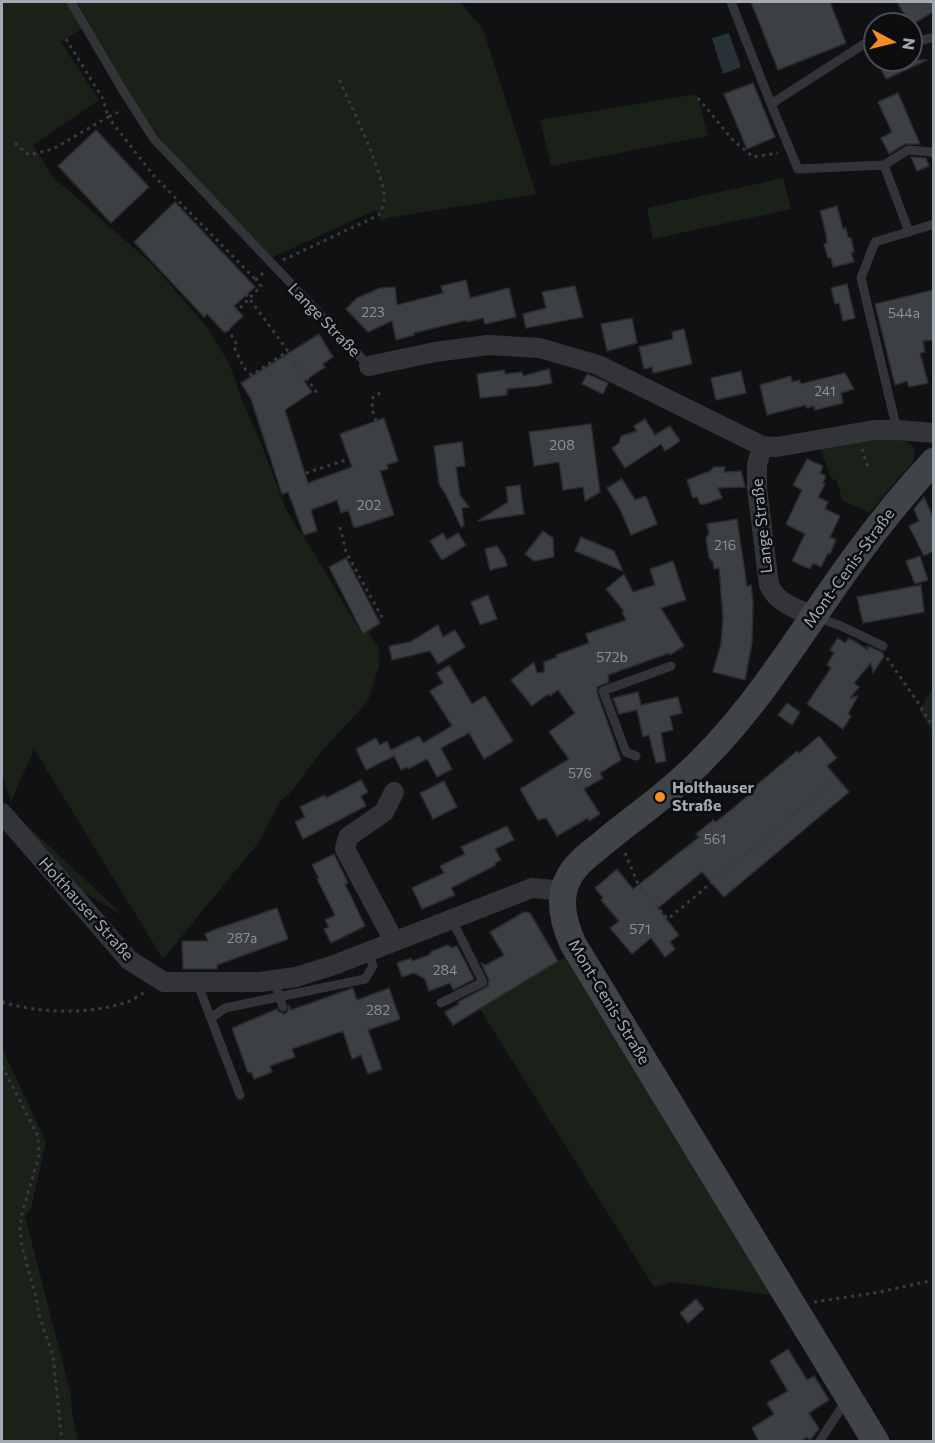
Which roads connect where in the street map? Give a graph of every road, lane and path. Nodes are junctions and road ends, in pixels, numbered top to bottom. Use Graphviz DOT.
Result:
graph roads {
  1 [pos="71,2"];
  2 [pos="731,2"];
  3 [pos="66,39"];
  4 [pos="863,45"];
  5 [pos="338,77"];
  6 [pos="698,98"];
  7 [pos="771,104"];
  8 [pos="133,106"];
  9 [pos="108,117"];
  10 [pos="15,143"];
  11 [pos="790,152"];
  12 [pos="933,154"];
  13 [pos="884,165"];
  14 [pos="933,224"];
  15 [pos="909,232"];
  16 [pos="272,265"];
  17 [pos="247,296"];
  18 [pos="288,351"];
  19 [pos="369,366"];
  20 [pos="382,392"];
  21 [pos="318,395"];
  22 [pos="376,421"];
  23 [pos="897,430"];
  24 [pos="933,433"];
  25 [pos="762,447"];
  26 [pos="349,459"];
  27 [pos="933,461"];
  28 [pos="306,473"];
  29 [pos="340,527"];
  30 [pos="814,616"];
  31 [pos="384,621"];
  32 [pos="883,646"];
  33 [pos="671,666"];
  34 [pos="933,729"];
  35 [pos="636,756"];
  36 [pos="836,779"];
  37 [pos="394,792"];
  38 [pos="2,813"];
  39 [pos="616,832"];
  40 [pos="564,891"];
  41 [pos="452,920"];
  42 [pos="394,941"];
  43 [pos="164,982"];
  44 [pos="197,982"];
  45 [pos="279,994"];
  46 [pos="2,1002"];
  47 [pos="441,1004"];
  48 [pos="211,1018"];
  49 [pos="2,1066"];
  50 [pos="240,1095"];
  51 [pos="933,1280"];
  52 [pos="795,1309"];
  53 [pos="849,1397"];
  54 [pos="62,1442"];
  55 [pos="819,1442"];
  56 [pos="876,1442"];
  1 -- 8 [label="lane, Lange Straße"];
  2 -- 7 [label="lane"];
  3 -- 9 [label="path"];
  4 -- 7 [label="lane"];
  5 -- 16 [label="path"];
  6 -- 11 [label="path"];
  7 -- 11 [label="lane"];
  8 -- 9 [label="path"];
  8 -- 16 [label="lane, Lange Straße"];
  9 -- 10 [label="path"];
  9 -- 17 [label="path"];
  11 -- 13 [label="lane"];
  12 -- 13 [label="lane"];
  13 -- 15 [label="lane"];
  14 -- 15 [label="lane"];
  15 -- 23 [label="lane"];
  16 -- 19 [label="lane, Lange Straße"];
  17 -- 18 [label="path"];
  17 -- 18 [label="path"];
  18 -- 21 [label="path"];
  19 -- 25 [label="street, Lange Straße"];
  20 -- 22 [label="path"];
  23 -- 24 [label="street"];
  23 -- 25 [label="street"];
  25 -- 30 [label="street, Lange Straße"];
  26 -- 28 [label="path"];
  27 -- 30 [label="main road, Mont-Cenis-Straße"];
  29 -- 31 [label="path"];
  30 -- 32 [label="lane"];
  30 -- 39 [label="main road, Mont-Cenis-Straße"];
  32 -- 34 [label="path"];
  33 -- 35 [label="lane"];
  36 -- 39 [label="path"];
  37 -- 42 [label="street"];
  38 -- 43 [label="street, Holthauser Straße"];
  39 -- 40 [label="main road, Mont-Cenis-Straße"];
  40 -- 41 [label="street"];
  40 -- 52 [label="main road, Mont-Cenis-Straße"];
  41 -- 42 [label="street"];
  41 -- 47 [label="lane"];
  42 -- 45 [label="street"];
  43 -- 44 [label="street"];
  43 -- 46 [label="path"];
  44 -- 45 [label="street"];
  44 -- 48 [label="lane"];
  45 -- 48 [label="lane"];
  48 -- 50 [label="lane"];
  49 -- 54 [label="path"];
  51 -- 52 [label="path"];
  52 -- 53 [label="main road, Mont-Cenis-Straße"];
  53 -- 55 [label="lane"];
  53 -- 56 [label="main road, Mont-Cenis-Straße"];
}
